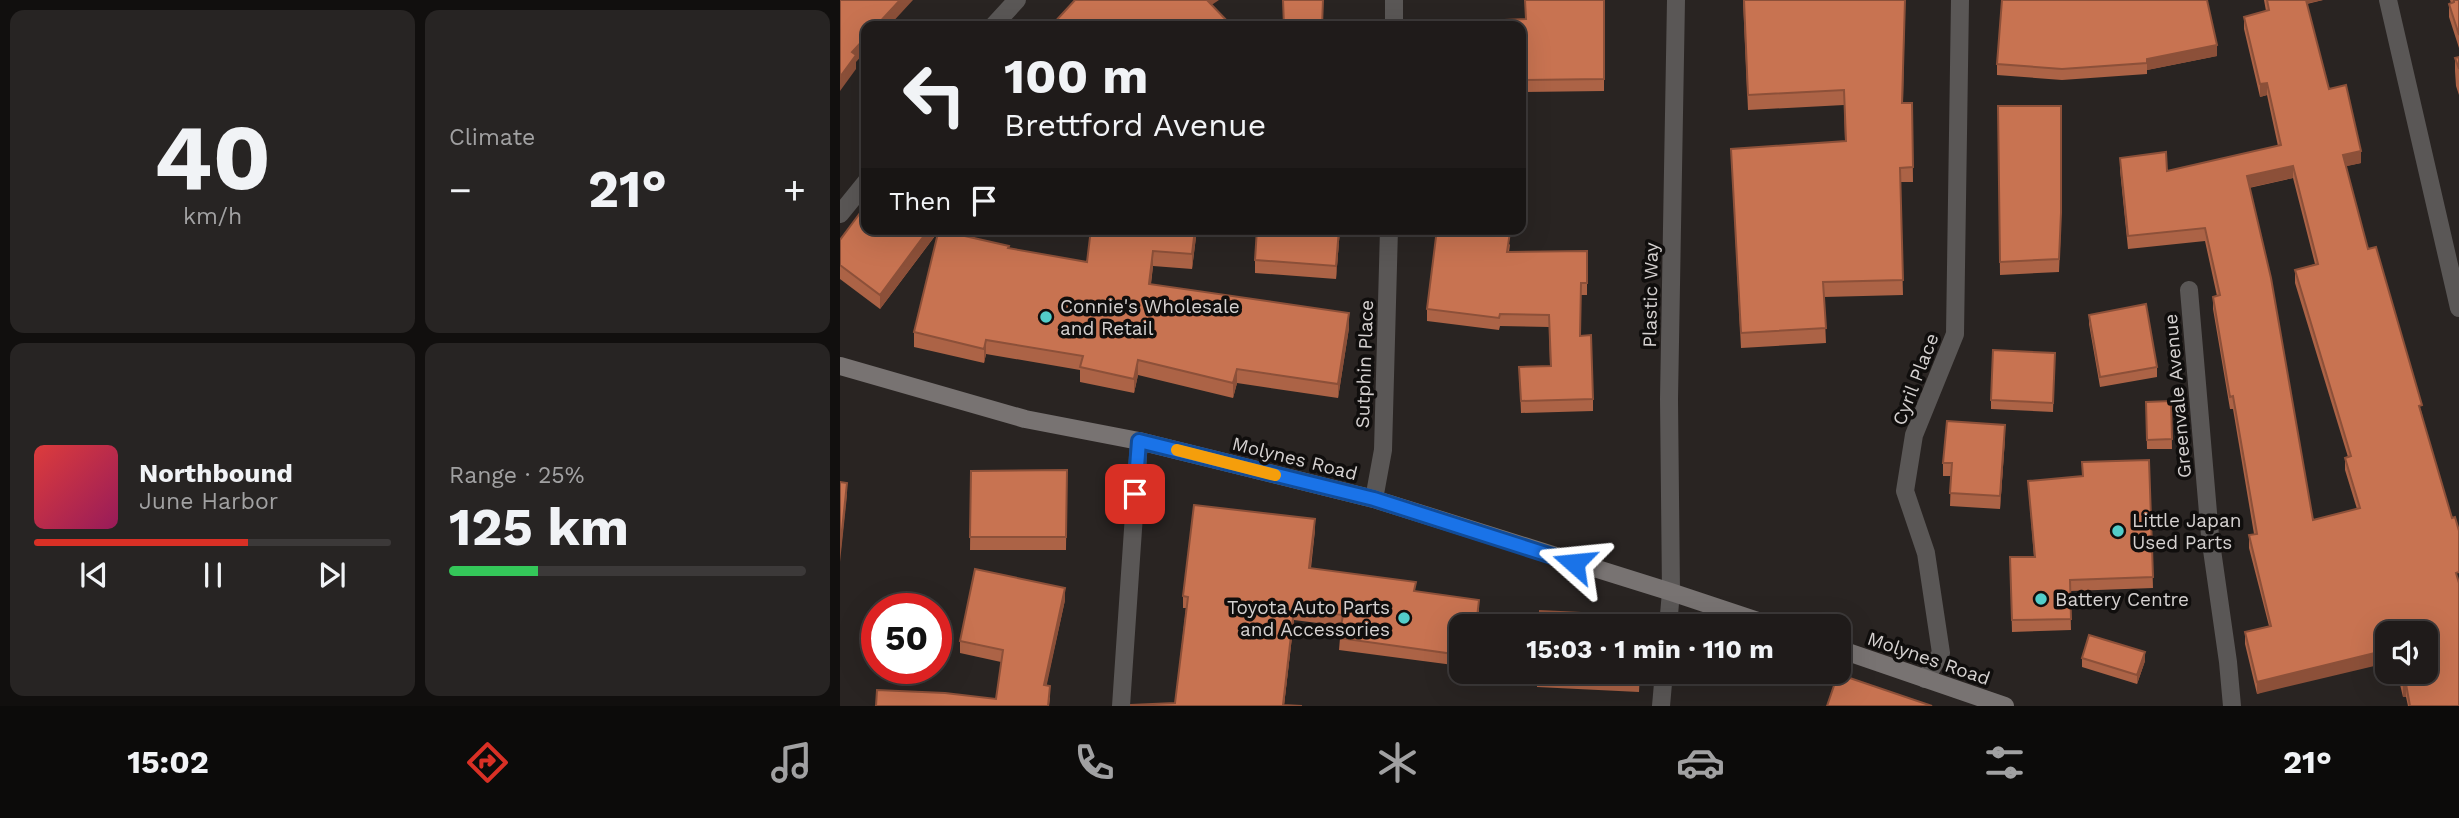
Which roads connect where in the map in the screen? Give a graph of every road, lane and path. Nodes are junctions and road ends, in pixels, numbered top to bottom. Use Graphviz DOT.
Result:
graph roads {
  1 [pos="1017,0"];
  2 [pos="1394,0"];
  3 [pos="1676,0"];
  4 [pos="1960,0"];
  5 [pos="2388,0"];
  6 [pos="998,21"];
  7 [pos="1394,21"];
  8 [pos="861,188"];
  9 [pos="840,214"];
  10 [pos="1389,235"];
  11 [pos="2189,290"];
  12 [pos="2459,308"];
  13 [pos="840,366"];
  14 [pos="1139,441"];
  15 [pos="1374,499"];
  16 [pos="1671,592"];
  17 [pos="1669,614"];
  18 [pos="1737,614"];
  19 [pos="1851,653"];
  20 [pos="1925,679"];
  21 [pos="1663,684"];
  22 [pos="1121,706"];
  23 [pos="1661,706"];
  24 [pos="2005,706"];
  25 [pos="2232,706"];
  1 -- 6 [label="street"];
  2 -- 7 [label="street"];
  3 -- 16 [label="street, Plastic Way"];
  4 -- 20 [label="street, Cyril Place"];
  5 -- 12 [label="street"];
  8 -- 9 [label="street"];
  10 -- 15 [label="street, Sutphin Place"];
  11 -- 25 [label="street, Greenvale Avenue"];
  13 -- 14 [label="main road, Molynes Road"];
  14 -- 15 [label="main road, Molynes Road"];
  14 -- 22 [label="street"];
  15 -- 16 [label="main road, Molynes Road"];
  16 -- 17 [label="street, Plastic Way"];
  16 -- 18 [label="main road, Molynes Road"];
  19 -- 20 [label="main road, Molynes Road"];
  20 -- 24 [label="main road, Molynes Road"];
  21 -- 23 [label="street"];
}
